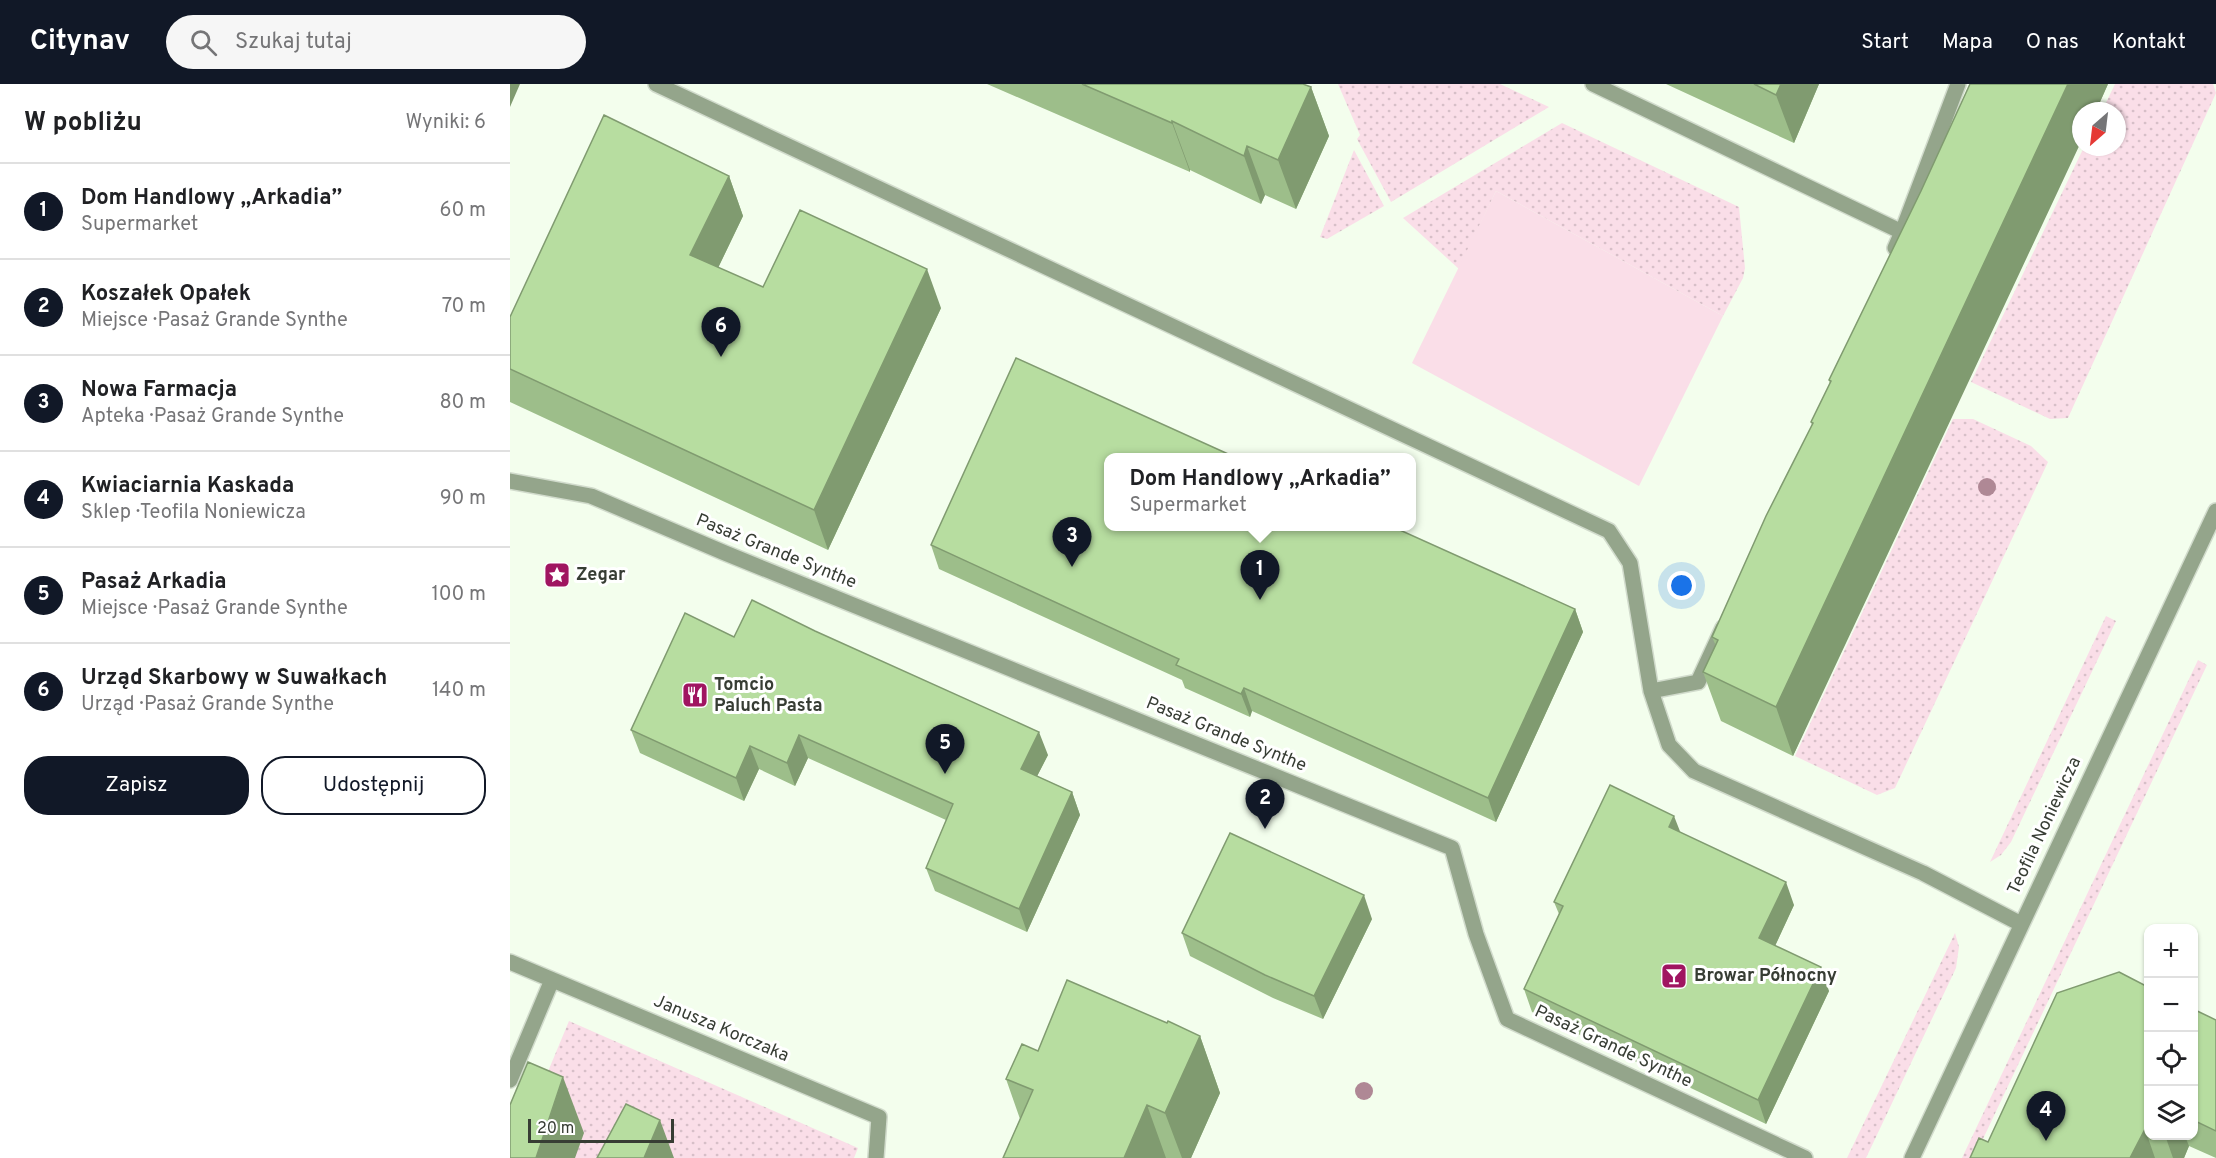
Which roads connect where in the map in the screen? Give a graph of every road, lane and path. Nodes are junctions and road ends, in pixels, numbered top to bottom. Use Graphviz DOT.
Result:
graph roads {
  1 [pos="656,84"];
  2 [pos="1593,84"];
  3 [pos="1958,84"];
  4 [pos="1902,232"];
  5 [pos="1888,264"];
  6 [pos="510,481"];
  7 [pos="2216,511"];
  8 [pos="2211,533"];
  9 [pos="1728,617"];
  10 [pos="1651,691"];
  11 [pos="2021,924"];
  12 [pos="510,962"];
  13 [pos="552,980"];
  14 [pos="510,1080"];
  15 [pos="876,1158"];
  16 [pos="1805,1158"];
  17 [pos="1912,1158"];
  1 -- 10 [label="street"];
  2 -- 4 [label="street"];
  3 -- 4 [label="street"];
  4 -- 5 [label="street"];
  6 -- 16 [label="street, Pasaż Grande Synthe"];
  7 -- 8 [label="street, Teofila Noniewicza"];
  8 -- 11 [label="street, Teofila Noniewicza"];
  9 -- 10 [label="street"];
  10 -- 11 [label="street"];
  11 -- 17 [label="street, Teofila Noniewicza"];
  12 -- 13 [label="street, Janusza Korczaka"];
  13 -- 14 [label="street"];
  13 -- 15 [label="street, Janusza Korczaka"];
}
